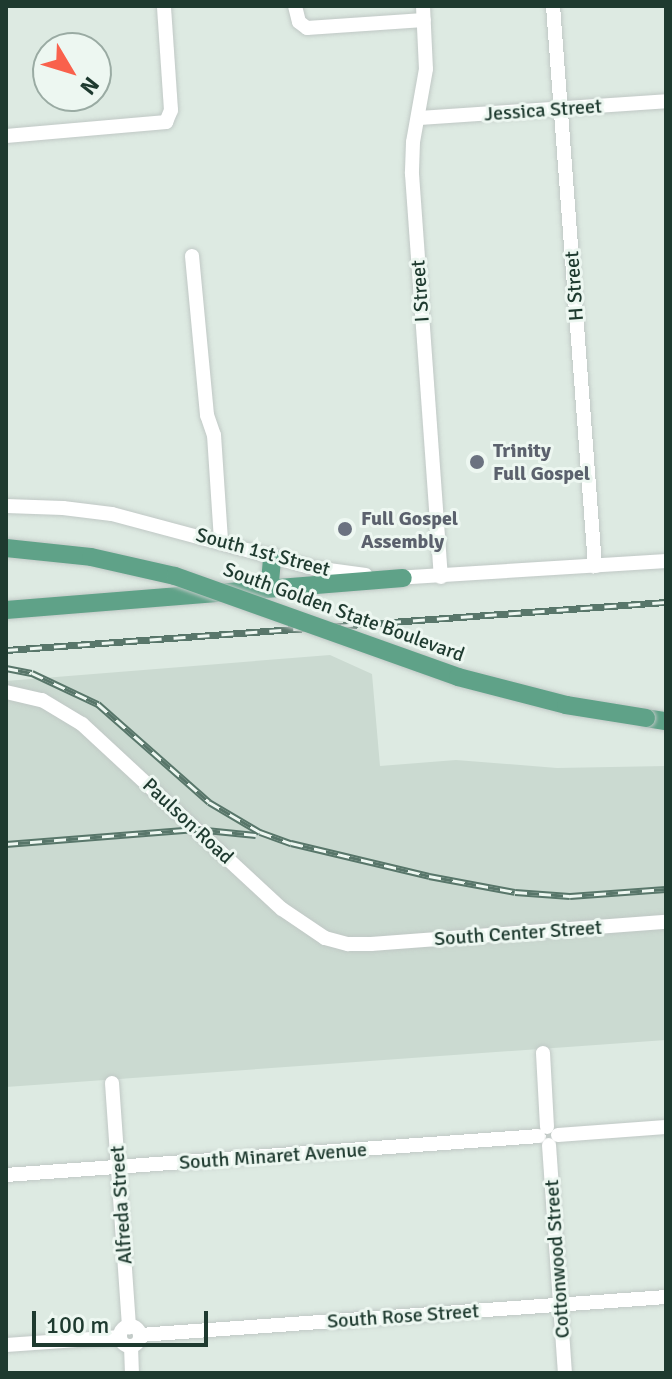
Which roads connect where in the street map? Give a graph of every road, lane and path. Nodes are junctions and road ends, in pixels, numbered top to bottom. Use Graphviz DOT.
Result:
graph roads {
  1 [pos="164,6"];
  2 [pos="295,6"];
  3 [pos="553,6"];
  4 [pos="423,13"];
  5 [pos="666,101"];
  6 [pos="560,109"];
  7 [pos="419,118"];
  8 [pos="6,136"];
  9 [pos="192,256"];
  10 [pos="6,506"];
  11 [pos="221,541"];
  12 [pos="6,548"];
  13 [pos="272,557"];
  14 [pos="666,561"];
  15 [pos="595,566"];
  16 [pos="441,577"];
  17 [pos="403,578"];
  18 [pos="259,592"];
  19 [pos="6,610"];
  20 [pos="6,692"];
  21 [pos="666,721"];
  22 [pos="666,922"];
  23 [pos="371,944"];
  24 [pos="543,1053"];
  25 [pos="112,1083"];
  26 [pos="666,1127"];
  27 [pos="548,1136"];
  28 [pos="118,1167"];
  29 [pos="6,1175"];
  30 [pos="666,1297"];
  31 [pos="560,1305"];
  32 [pos="130,1336"];
  33 [pos="6,1345"];
  34 [pos="132,1373"];
  35 [pos="565,1373"];
  1 -- 8 [label="street"];
  2 -- 4 [label="street"];
  3 -- 6 [label="street, H Street"];
  4 -- 7 [label="street, I Street"];
  5 -- 6 [label="street, Jessica Street"];
  6 -- 7 [label="street, Jessica Street"];
  6 -- 15 [label="street, H Street"];
  7 -- 16 [label="street, I Street"];
  9 -- 11 [label="street"];
  10 -- 11 [label="street, South 1st Street"];
  11 -- 13 [label="street, South 1st Street"];
  12 -- 21 [label="main road, South Golden State Boulevard, bridge"];
  13 -- 17 [label="street, South 1st Street"];
  13 -- 18 [label="main road"];
  14 -- 15 [label="street, South 1st Street"];
  15 -- 16 [label="street, South 1st Street"];
  16 -- 17 [label="street, South 1st Street"];
  17 -- 18 [label="main road"];
  18 -- 19 [label="main road"];
  20 -- 23 [label="street, Paulson Road"];
  22 -- 23 [label="street, South Center Street"];
  24 -- 27 [label="street, Cottonwood Street"];
  25 -- 28 [label="street, Alfreda Street"];
  26 -- 27 [label="street, South Minaret Avenue"];
  27 -- 28 [label="street, South Minaret Avenue"];
  27 -- 31 [label="street, Cottonwood Street"];
  28 -- 29 [label="street, South Minaret Avenue"];
  28 -- 32 [label="street, Alfreda Street"];
  30 -- 31 [label="street, South Rose Street"];
  31 -- 32 [label="street, South Rose Street"];
  31 -- 35 [label="street, Cottonwood Street"];
  32 -- 33 [label="street, South Rose Street"];
  32 -- 34 [label="street, Alfreda Street"];
}
